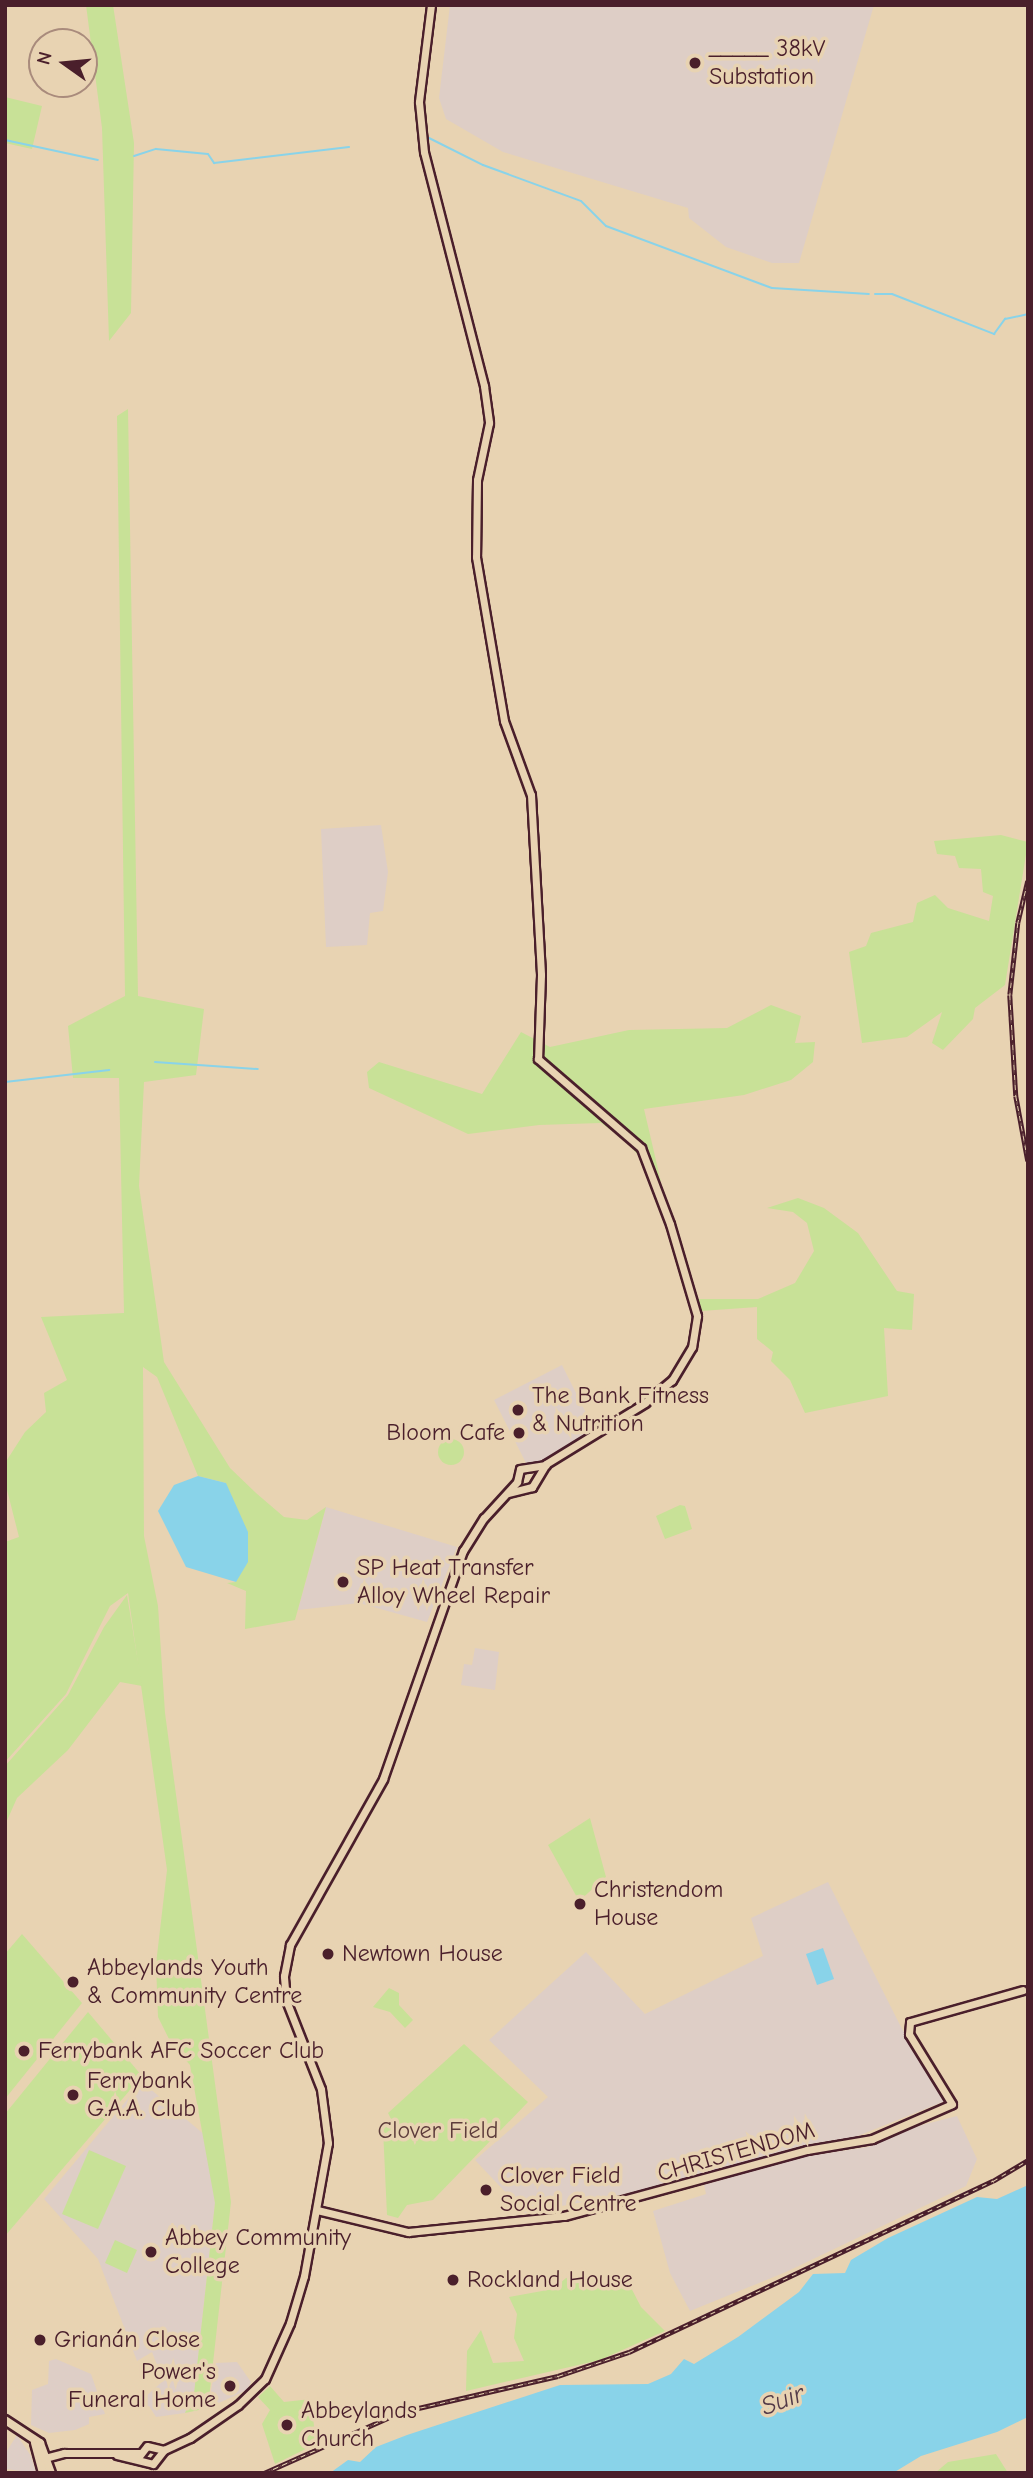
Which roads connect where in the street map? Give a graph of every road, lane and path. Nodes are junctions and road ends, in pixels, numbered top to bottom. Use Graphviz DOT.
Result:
graph roads {
  1 [pos="431,5"];
  2 [pos="546,1464"];
  3 [pos="531,1468"];
  4 [pos="537,1476"];
  5 [pos="519,1484"];
  6 [pos="1023,1990"];
  7 [pos="317,2210"];
  8 [pos="5,2420"];
  9 [pos="160,2451"];
  10 [pos="140,2453"];
  11 [pos="117,2455"];
  12 [pos="44,2458"];
  13 [pos="143,2462"];
  14 [pos="43,2473"];
  15 [pos="51,2473"];
  1 -- 2 [label="street"];
  2 -- 3 [label="street"];
  2 -- 4 [label="street"];
  3 -- 4 [label="street"];
  3 -- 5 [label="street"];
  4 -- 5 [label="street"];
  5 -- 7 [label="street"];
  6 -- 7 [label="street, CHRISTENDOM"];
  7 -- 9 [label="street"];
  8 -- 12 [label="main road"];
  9 -- 10 [label="street"];
  9 -- 13 [label="street"];
  10 -- 11 [label="street"];
  10 -- 13 [label="street"];
  11 -- 12 [label="street"];
  11 -- 13 [label="street"];
  12 -- 14 [label="main road"];
  12 -- 15 [label="main road"];
}
